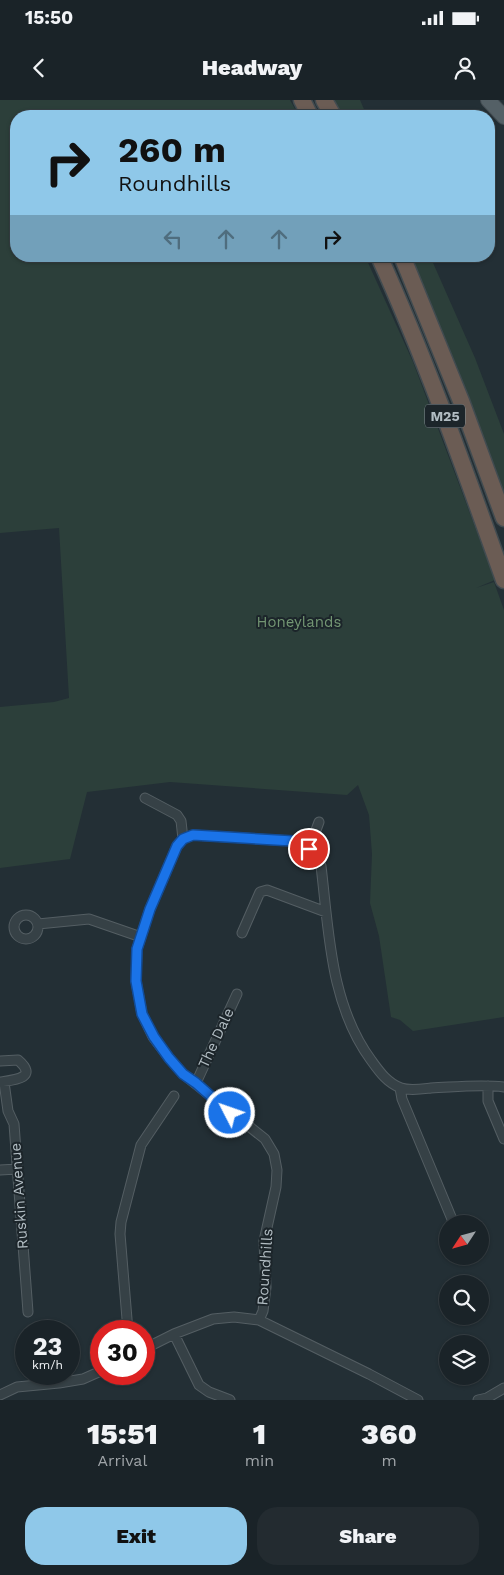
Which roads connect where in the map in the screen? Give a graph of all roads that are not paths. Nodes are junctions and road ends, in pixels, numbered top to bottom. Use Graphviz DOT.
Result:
graph roads {
  1 [pos="488,100"];
  2 [pos="504,117"];
  3 [pos="382,262"];
  4 [pos="404,262"];
  5 [pos="504,518"];
  6 [pos="504,580"];
  7 [pos="145,798"];
  8 [pos="319,822"];
  9 [pos="183,839"];
  10 [pos="309,849"];
  11 [pos="326,912"];
  12 [pos="38,924"];
  13 [pos="242,933"];
  14 [pos="141,937"];
  15 [pos="237,994"];
  16 [pos="0,1061"];
  17 [pos="2,1082"];
  18 [pos="196,1083"];
  19 [pos="488,1086"];
  20 [pos="504,1087"];
  21 [pos="400,1088"];
  22 [pos="174,1096"];
  23 [pos="504,1139"];
  24 [pos="17,1168"];
  25 [pos="0,1170"];
  26 [pos="450,1215"];
  27 [pos="28,1312"];
  28 [pos="127,1320"];
  29 [pos="259,1320"];
  30 [pos="174,1334"];
  31 [pos="155,1344"];
  32 [pos="90,1376"];
  33 [pos="504,1388"];
  34 [pos="0,1395"];
  35 [pos="485,1399"];
  36 [pos="230,1400"];
  37 [pos="418,1400"];
  1 -- 2 [label="main road"];
  3 -- 6 [label="highway, M25"];
  4 -- 5 [label="highway, M25"];
  7 -- 9 [label="street"];
  8 -- 10 [label="street"];
  9 -- 10 [label="street"];
  9 -- 14 [label="street, Roundhills"];
  10 -- 11 [label="street"];
  11 -- 13 [label="street"];
  11 -- 21 [label="street"];
  12 -- 14 [label="street"];
  14 -- 18 [label="street, Roundhills"];
  15 -- 18 [label="street, The Dale"];
  16 -- 17 [label="street"];
  17 -- 24 [label="street, Ruskin Avenue"];
  18 -- 29 [label="street, Roundhills"];
  19 -- 20 [label="street"];
  19 -- 21 [label="street"];
  19 -- 23 [label="street"];
  21 -- 26 [label="street"];
  22 -- 28 [label="street"];
  24 -- 25 [label="street"];
  24 -- 27 [label="street, Ruskin Avenue"];
  29 -- 30 [label="street, Roundhills"];
  29 -- 37 [label="street, Roundhills"];
  30 -- 31 [label="street, Roundhills"];
  30 -- 36 [label="street"];
  32 -- 34 [label="street"];
  33 -- 35 [label="street"];
}
